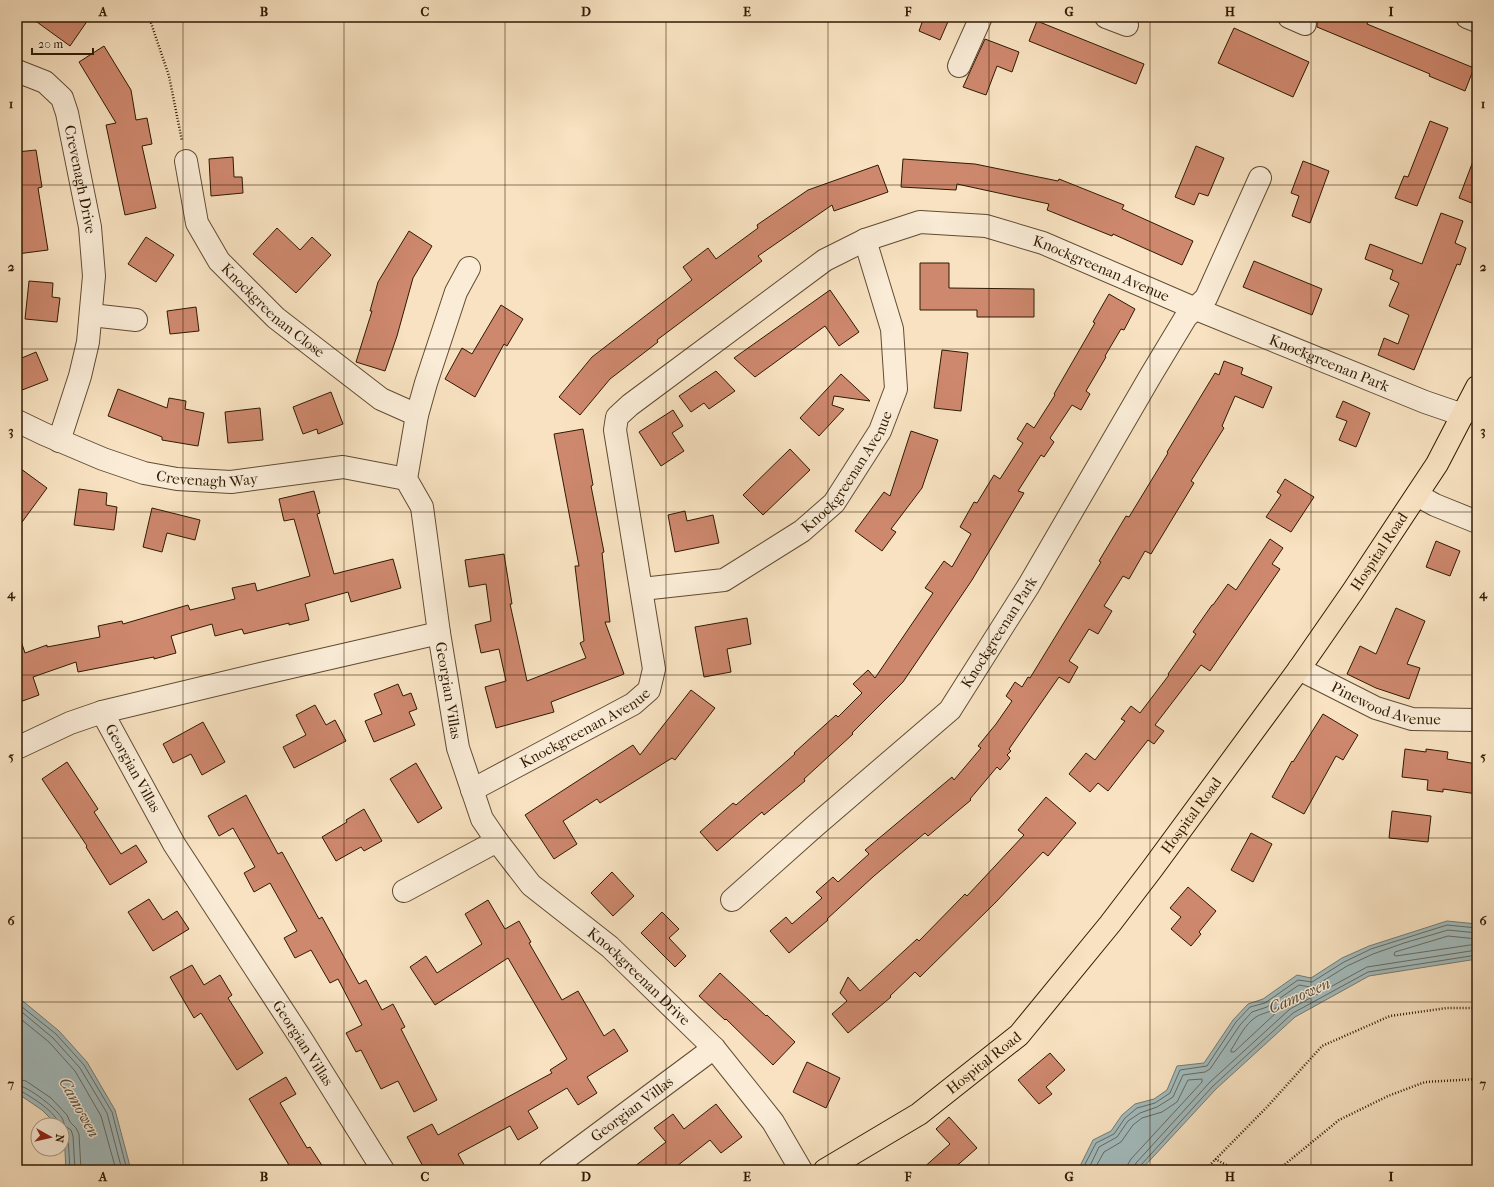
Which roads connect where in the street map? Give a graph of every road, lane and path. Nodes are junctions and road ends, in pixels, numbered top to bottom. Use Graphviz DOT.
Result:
graph roads {
  1 [pos="149,17"];
  2 [pos="981,17"];
  3 [pos="1106,17"];
  4 [pos="1467,17"];
  5 [pos="1477,21"];
  6 [pos="1127,26"];
  7 [pos="959,66"];
  8 [pos="17,71"];
  9 [pos="186,161"];
  10 [pos="1260,178"];
  11 [pos="865,240"];
  12 [pos="469,268"];
  13 [pos="1196,309"];
  14 [pos="91,314"];
  15 [pos="136,320"];
  16 [pos="1477,387"];
  17 [pos="417,415"];
  18 [pos="1463,415"];
  19 [pos="17,421"];
  20 [pos="59,441"];
  21 [pos="406,479"];
  22 [pos="1417,495"];
  23 [pos="1477,522"];
  24 [pos="642,589"];
  25 [pos="439,633"];
  26 [pos="1299,669"];
  27 [pos="102,712"];
  28 [pos="1477,720"];
  29 [pos="17,748"];
  30 [pos="472,790"];
  31 [pos="497,841"];
  32 [pos="404,891"];
  33 [pos="732,900"];
  34 [pos="1477,1008"];
  35 [pos="714,1048"];
  36 [pos="1477,1079"];
  37 [pos="1215,1159"];
  38 [pos="383,1170"];
  39 [pos="550,1170"];
  40 [pos="801,1170"];
  41 [pos="824,1170"];
  42 [pos="1205,1170"];
  43 [pos="1236,1170"];
  44 [pos="1278,1170"];
  1 -- 9 [label="path"];
  2 -- 7 [label="street"];
  3 -- 6 [label="street"];
  4 -- 5 [label="street"];
  8 -- 14 [label="street, Crevenagh Drive"];
  9 -- 17 [label="street, Knockgreenan Close"];
  10 -- 13 [label="street, Knockgreenan Park"];
  11 -- 13 [label="street, Knockgreenan Avenue"];
  11 -- 24 [label="street, Knockgreenan Avenue"];
  11 -- 24 [label="street, Knockgreenan Avenue"];
  12 -- 17 [label="street"];
  13 -- 18 [label="street, Knockgreenan Park"];
  13 -- 33 [label="street, Knockgreenan Park"];
  14 -- 15 [label="street"];
  14 -- 20 [label="street, Crevenagh Drive"];
  16 -- 18 [label="main road, Hospital Road"];
  17 -- 21 [label="street"];
  18 -- 22 [label="main road, Hospital Road"];
  19 -- 20 [label="street, Crevenagh Way"];
  20 -- 21 [label="street, Crevenagh Way"];
  21 -- 25 [label="street"];
  22 -- 23 [label="street"];
  22 -- 26 [label="main road, Hospital Road"];
  24 -- 30 [label="street, Knockgreenan Avenue"];
  25 -- 27 [label="street, Georgian Villas"];
  25 -- 30 [label="street, Georgian Villas"];
  26 -- 28 [label="street, Pinewood Avenue"];
  26 -- 41 [label="main road, Hospital Road"];
  27 -- 29 [label="street"];
  27 -- 38 [label="street, Georgian Villas"];
  30 -- 31 [label="street, Knockgreenan Drive"];
  31 -- 32 [label="street"];
  31 -- 35 [label="street, Knockgreenan Drive"];
  34 -- 37 [label="path"];
  35 -- 39 [label="street, Georgian Villas"];
  35 -- 40 [label="street, Knockgreenan Drive"];
  36 -- 44 [label="path"];
  37 -- 42 [label="path"];
  37 -- 43 [label="path"];
}
